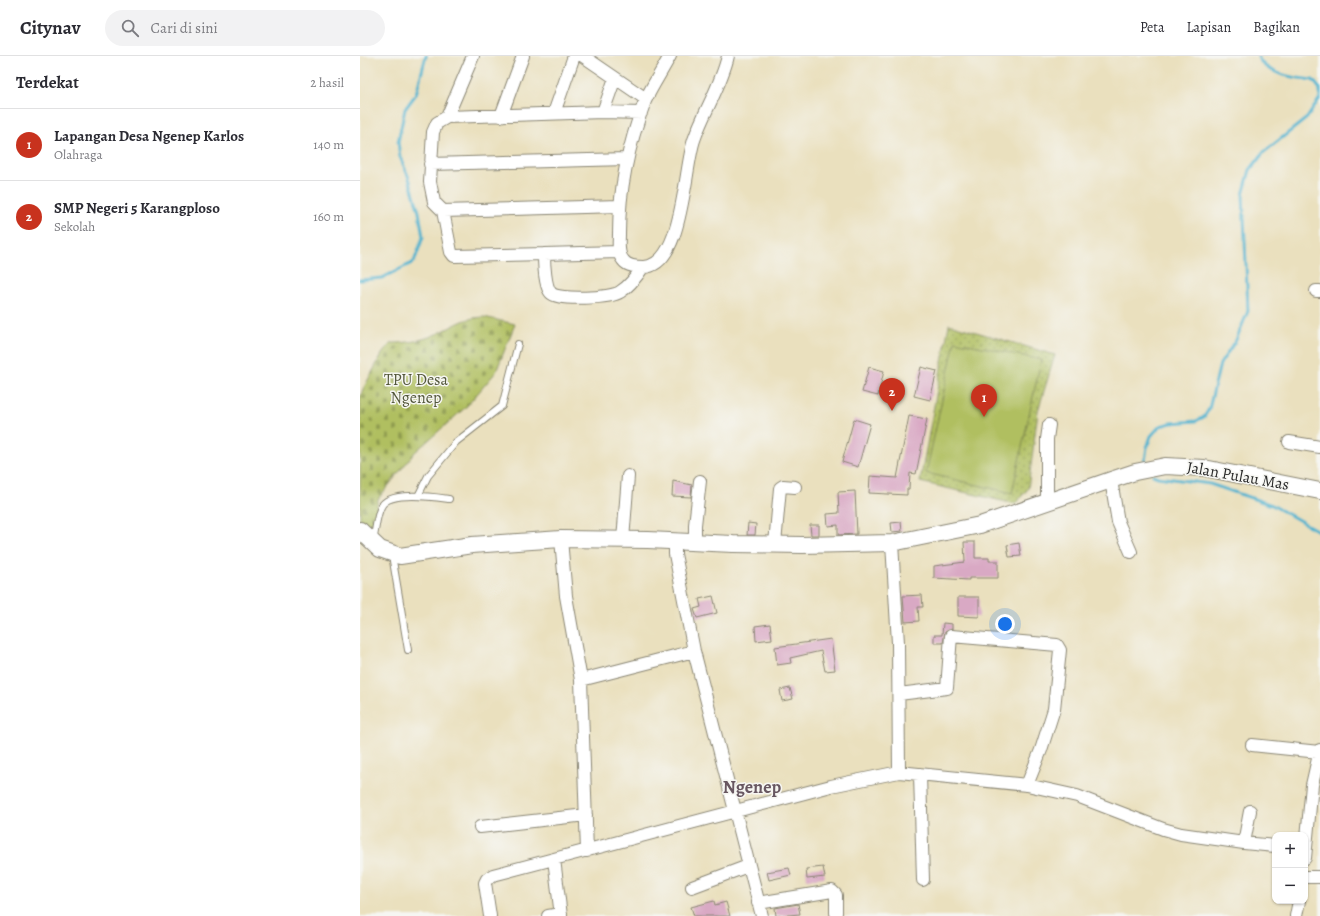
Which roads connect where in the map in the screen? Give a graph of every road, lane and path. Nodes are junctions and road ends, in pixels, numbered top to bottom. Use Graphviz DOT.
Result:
graph roads {
  1 [pos="473,56"];
  2 [pos="522,56"];
  3 [pos="574,56"];
  4 [pos="583,56"];
  5 [pos="728,56"];
  6 [pos="667,57"];
  7 [pos="615,78"];
  8 [pos="646,99"];
  9 [pos="603,112"];
  10 [pos="554,113"];
  11 [pos="641,113"];
  12 [pos="501,116"];
  13 [pos="447,117"];
  14 [pos="627,159"];
  15 [pos="430,164"];
  16 [pos="620,206"];
  17 [pos="443,211"];
  18 [pos="619,252"];
  19 [pos="544,254"];
  20 [pos="627,264"];
  21 [pos="642,267"];
  22 [pos="629,285"];
  23 [pos="518,344"];
  24 [pos="1049,425"];
  25 [pos="1289,442"];
  26 [pos="1320,447"];
  27 [pos="628,476"];
  28 [pos="1111,480"];
  29 [pos="700,481"];
  30 [pos="795,487"];
  31 [pos="1320,491"];
  32 [pos="418,496"];
  33 [pos="449,499"];
  34 [pos="1048,502"];
  35 [pos="360,530"];
  36 [pos="561,539"];
  37 [pos="623,540"];
  38 [pos="675,542"];
  39 [pos="373,543"];
  40 [pos="696,543"];
  41 [pos="892,543"];
  42 [pos="775,544"];
  43 [pos="1131,552"];
  44 [pos="391,554"];
  45 [pos="408,650"];
  46 [pos="694,651"];
  47 [pos="581,680"];
  48 [pos="899,694"];
  49 [pos="1252,745"];
  50 [pos="1320,751"];
  51 [pos="898,772"];
  52 [pos="920,774"];
  53 [pos="1027,785"];
  54 [pos="1250,811"];
  55 [pos="734,812"];
  56 [pos="586,815"];
  57 [pos="480,827"];
  58 [pos="1307,832"];
  59 [pos="1244,843"];
  60 [pos="1272,846"];
  61 [pos="587,851"];
  62 [pos="554,859"];
  63 [pos="748,866"];
  64 [pos="1308,877"];
  65 [pos="1320,878"];
  66 [pos="923,880"];
  67 [pos="692,887"];
  68 [pos="758,903"];
  69 [pos="1298,904"];
  70 [pos="836,913"];
  71 [pos="561,915"];
  72 [pos="490,916"];
  73 [pos="548,916"];
  74 [pos="762,916"];
  75 [pos="1296,916"];
  1 -- 13 [label="street"];
  2 -- 12 [label="street"];
  3 -- 10 [label="street"];
  4 -- 7 [label="street"];
  5 -- 21 [label="street"];
  6 -- 8 [label="street"];
  7 -- 8 [label="street"];
  7 -- 9 [label="street"];
  8 -- 11 [label="street"];
  9 -- 10 [label="street"];
  9 -- 11 [label="street"];
  10 -- 12 [label="street"];
  11 -- 14 [label="street"];
  12 -- 13 [label="street"];
  13 -- 15 [label="street"];
  14 -- 15 [label="street"];
  14 -- 16 [label="street"];
  15 -- 17 [label="street"];
  16 -- 17 [label="street"];
  16 -- 18 [label="street"];
  17 -- 19 [label="street"];
  18 -- 19 [label="street"];
  18 -- 20 [label="street"];
  19 -- 22 [label="street"];
  20 -- 21 [label="street"];
  20 -- 22 [label="street"];
  21 -- 22 [label="street"];
  23 -- 32 [label="lane"];
  24 -- 34 [label="street"];
  25 -- 26 [label="street"];
  27 -- 37 [label="street"];
  28 -- 31 [label="street, Jalan Pulau Mas"];
  28 -- 34 [label="street, Jalan Pulau Mas"];
  28 -- 43 [label="street"];
  29 -- 40 [label="street"];
  30 -- 42 [label="street"];
  32 -- 33 [label="lane"];
  32 -- 39 [label="lane"];
  34 -- 41 [label="street, Jalan Pulau Mas"];
  35 -- 39 [label="street"];
  36 -- 37 [label="street, Jalan Pulau Mas"];
  36 -- 44 [label="street, Jalan Pulau Mas"];
  36 -- 47 [label="street"];
  37 -- 38 [label="street, Jalan Pulau Mas"];
  38 -- 40 [label="street, Jalan Pulau Mas"];
  38 -- 46 [label="street"];
  39 -- 44 [label="street"];
  40 -- 42 [label="street, Jalan Pulau Mas"];
  41 -- 42 [label="street, Jalan Pulau Mas"];
  41 -- 48 [label="street"];
  44 -- 45 [label="lane"];
  46 -- 47 [label="street"];
  46 -- 55 [label="street"];
  47 -- 56 [label="street"];
  48 -- 51 [label="street"];
  48 -- 53 [label="street"];
  49 -- 50 [label="street"];
  50 -- 58 [label="street"];
  51 -- 52 [label="street"];
  51 -- 55 [label="street"];
  52 -- 53 [label="street"];
  52 -- 66 [label="street"];
  53 -- 59 [label="street"];
  54 -- 59 [label="street"];
  55 -- 61 [label="street"];
  55 -- 63 [label="street"];
  56 -- 57 [label="street"];
  56 -- 61 [label="street"];
  59 -- 60 [label="street"];
  61 -- 62 [label="street"];
  62 -- 71 [label="street"];
  62 -- 72 [label="street"];
  63 -- 67 [label="street"];
  63 -- 68 [label="street"];
  64 -- 65 [label="street"];
  68 -- 70 [label="street"];
  68 -- 74 [label="street"];
  69 -- 75 [label="street"];
  71 -- 73 [label="street"];
}
